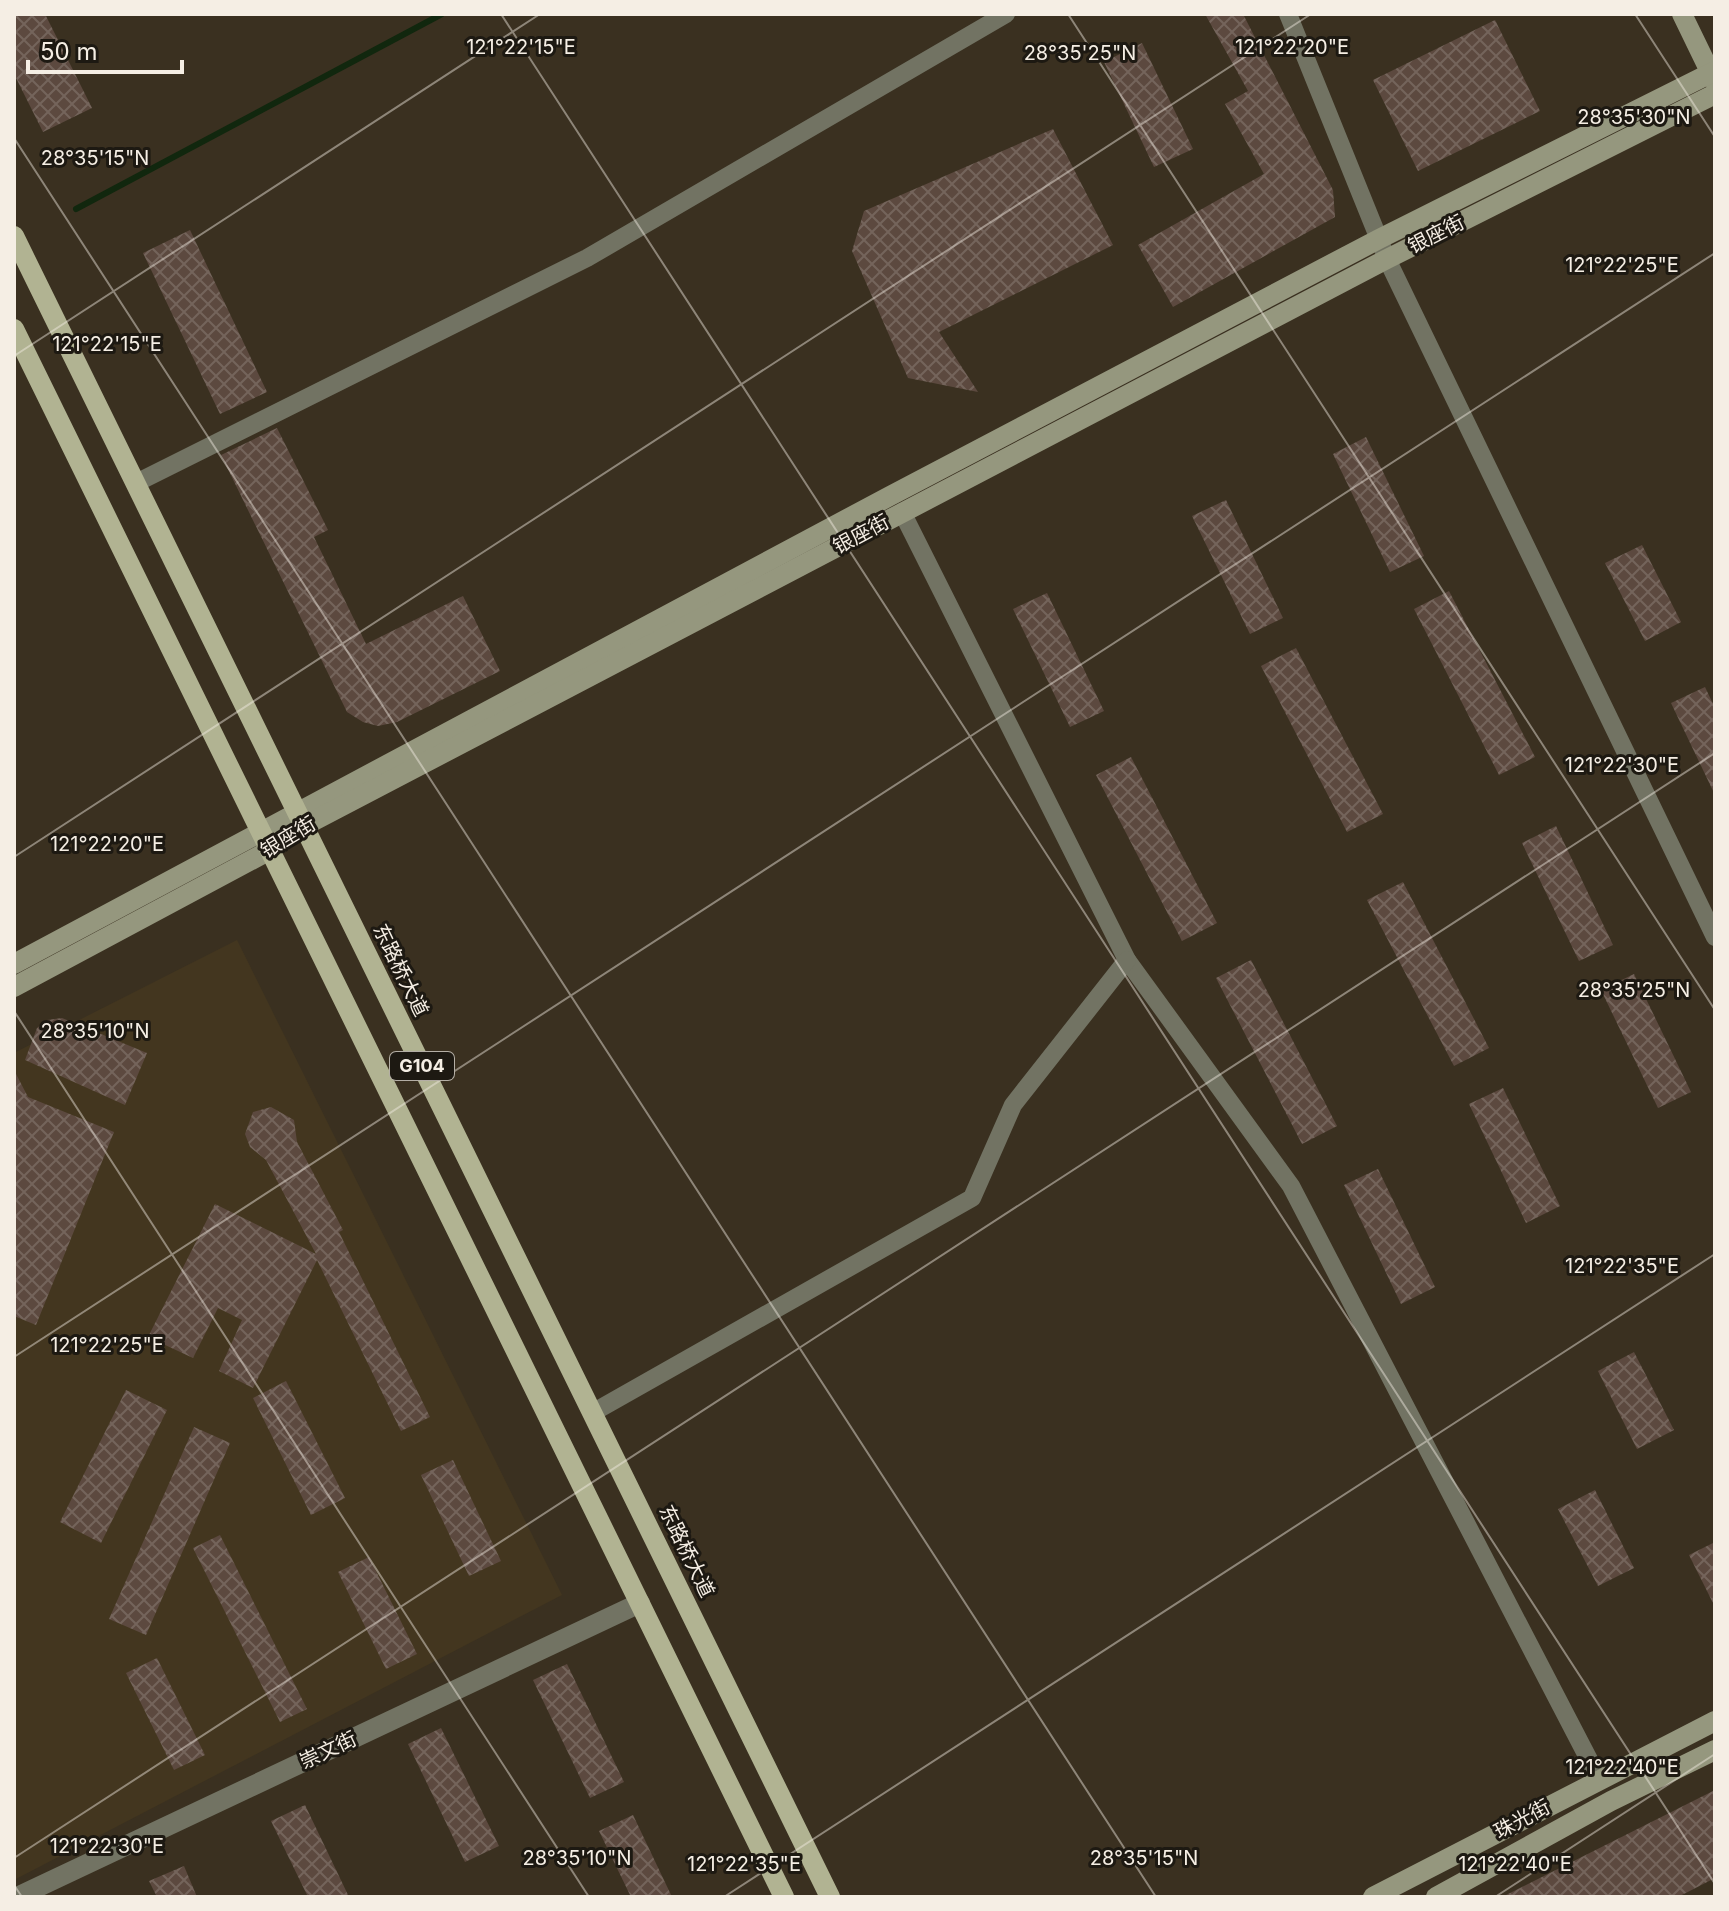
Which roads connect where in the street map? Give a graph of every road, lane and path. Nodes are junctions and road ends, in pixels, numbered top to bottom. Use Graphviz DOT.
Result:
graph roads {
  1 [pos="1006,14"];
  2 [pos="1288,14"];
  3 [pos="1682,14"];
  4 [pos="1714,75"];
  5 [pos="1715,94"];
  6 [pos="14,236"];
  7 [pos="1379,239"];
  8 [pos="1387,259"];
  9 [pos="14,329"];
  10 [pos="136,483"];
  11 [pos="902,512"];
  12 [pos="300,818"];
  13 [pos="260,830"];
  14 [pos="270,850"];
  15 [pos="1715,937"];
  16 [pos="1127,960"];
  17 [pos="14,964"];
  18 [pos="14,987"];
  19 [pos="592,1413"];
  20 [pos="640,1603"];
  21 [pos="1715,1721"];
  22 [pos="1715,1750"];
  23 [pos="1599,1779"];
  24 [pos="17,1897"];
  25 [pos="784,1897"];
  26 [pos="830,1897"];
  27 [pos="1373,1897"];
  28 [pos="1436,1897"];
  1 -- 10 [label="street"];
  2 -- 7 [label="street"];
  3 -- 4 [label="main road"];
  4 -- 7 [label="main road"];
  5 -- 8 [label="main road, 银座街"];
  6 -- 10 [label="main road, 东路桥大道 / G104"];
  7 -- 8 [label="street"];
  7 -- 12 [label="main road"];
  8 -- 11 [label="main road, 银座街"];
  8 -- 15 [label="street"];
  9 -- 13 [label="main road, G104"];
  10 -- 12 [label="main road, 东路桥大道 / G104"];
  11 -- 12 [label="main road, 银座街"];
  11 -- 16 [label="street"];
  12 -- 13 [label="main road"];
  12 -- 14 [label="main road, 银座街"];
  12 -- 19 [label="main road, 东路桥大道 / G104"];
  13 -- 14 [label="main road, G104"];
  13 -- 17 [label="main road"];
  14 -- 18 [label="main road, 银座街"];
  14 -- 20 [label="main road, G104"];
  16 -- 19 [label="street"];
  16 -- 23 [label="street"];
  19 -- 26 [label="main road, 东路桥大道 / G104"];
  20 -- 24 [label="street, 崇文街"];
  20 -- 25 [label="main road, G104"];
  21 -- 23 [label="main road, 珠光街"];
  22 -- 28 [label="main road, 珠光街"];
  23 -- 27 [label="main road, 珠光街"];
}
